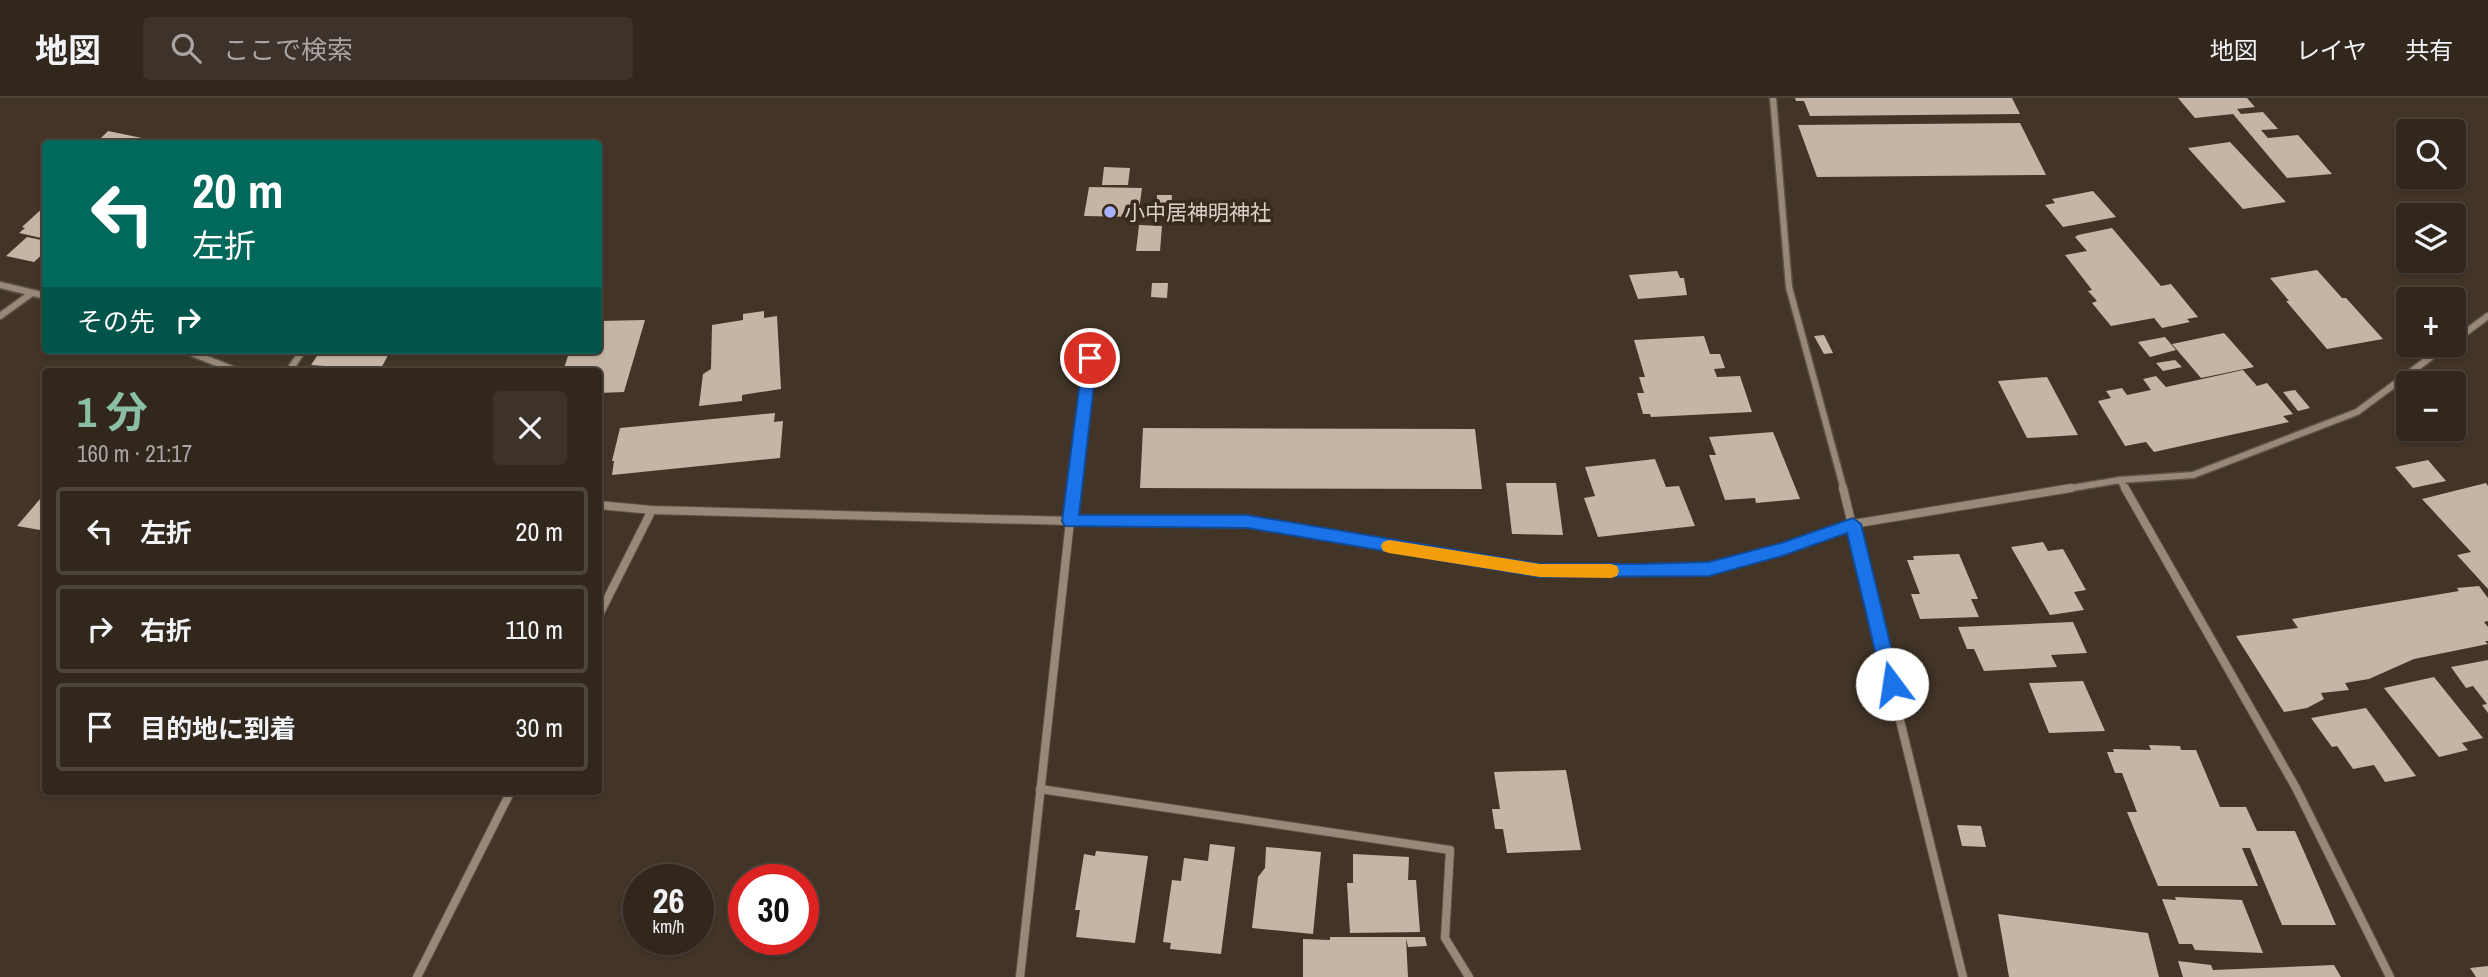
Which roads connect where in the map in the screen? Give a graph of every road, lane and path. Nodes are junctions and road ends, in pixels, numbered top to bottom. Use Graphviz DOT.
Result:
graph roads {
  1 [pos="1773,98"];
  2 [pos="0,285"];
  3 [pos="32,293"];
  4 [pos="42,295"];
  5 [pos="0,316"];
  6 [pos="2488,317"];
  7 [pos="2466,333"];
  8 [pos="1093,336"];
  9 [pos="194,354"];
  10 [pos="2431,357"];
  11 [pos="229,368"];
  12 [pos="2120,480"];
  13 [pos="602,505"];
  14 [pos="652,510"];
  15 [pos="1070,521"];
  16 [pos="1853,524"];
  17 [pos="602,609"];
  18 [pos="1040,789"];
  19 [pos="508,795"];
  20 [pos="417,977"];
  21 [pos="1020,977"];
  22 [pos="1469,977"];
  23 [pos="1963,977"];
  24 [pos="2390,977"];
  1 -- 16 [label="street"];
  2 -- 3 [label="street"];
  3 -- 4 [label="street"];
  3 -- 5 [label="street"];
  6 -- 7 [label="street"];
  8 -- 15 [label="lane"];
  9 -- 11 [label="street"];
  10 -- 12 [label="street"];
  12 -- 16 [label="street"];
  12 -- 24 [label="street"];
  13 -- 14 [label="street"];
  14 -- 15 [label="street"];
  14 -- 17 [label="street"];
  15 -- 16 [label="street"];
  15 -- 18 [label="street"];
  16 -- 23 [label="street"];
  18 -- 21 [label="street"];
  18 -- 22 [label="street"];
  19 -- 20 [label="street"];
}
